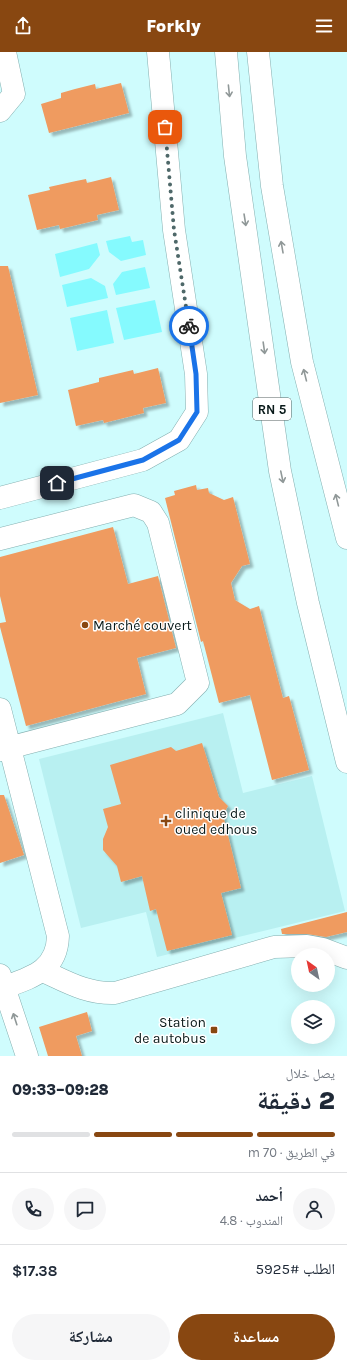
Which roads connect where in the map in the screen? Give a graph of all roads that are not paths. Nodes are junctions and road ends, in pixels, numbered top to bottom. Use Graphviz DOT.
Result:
graph roads {
  1 [pos="5,52"];
  2 [pos="158,52"];
  3 [pos="226,52"];
  4 [pos="258,52"];
  5 [pos="0,111"];
  6 [pos="0,498"];
  7 [pos="347,538"];
  8 [pos="0,539"];
  9 [pos="0,709"];
  10 [pos="5,749"];
  11 [pos="347,762"];
  12 [pos="344,954"];
  13 [pos="43,971"];
  14 [pos="2,981"];
  15 [pos="27,1056"];
  1 -- 5 [label="street"];
  2 -- 6 [label="street"];
  3 -- 11 [label="street, RN 5, one-way"];
  7 -- 4 [label="street, RN 5, one-way"];
  8 -- 10 [label="street"];
  9 -- 10 [label="street"];
  10 -- 13 [label="street"];
  12 -- 13 [label="street"];
  13 -- 14 [label="street"];
  15 -- 14 [label="street, one-way"];
}
